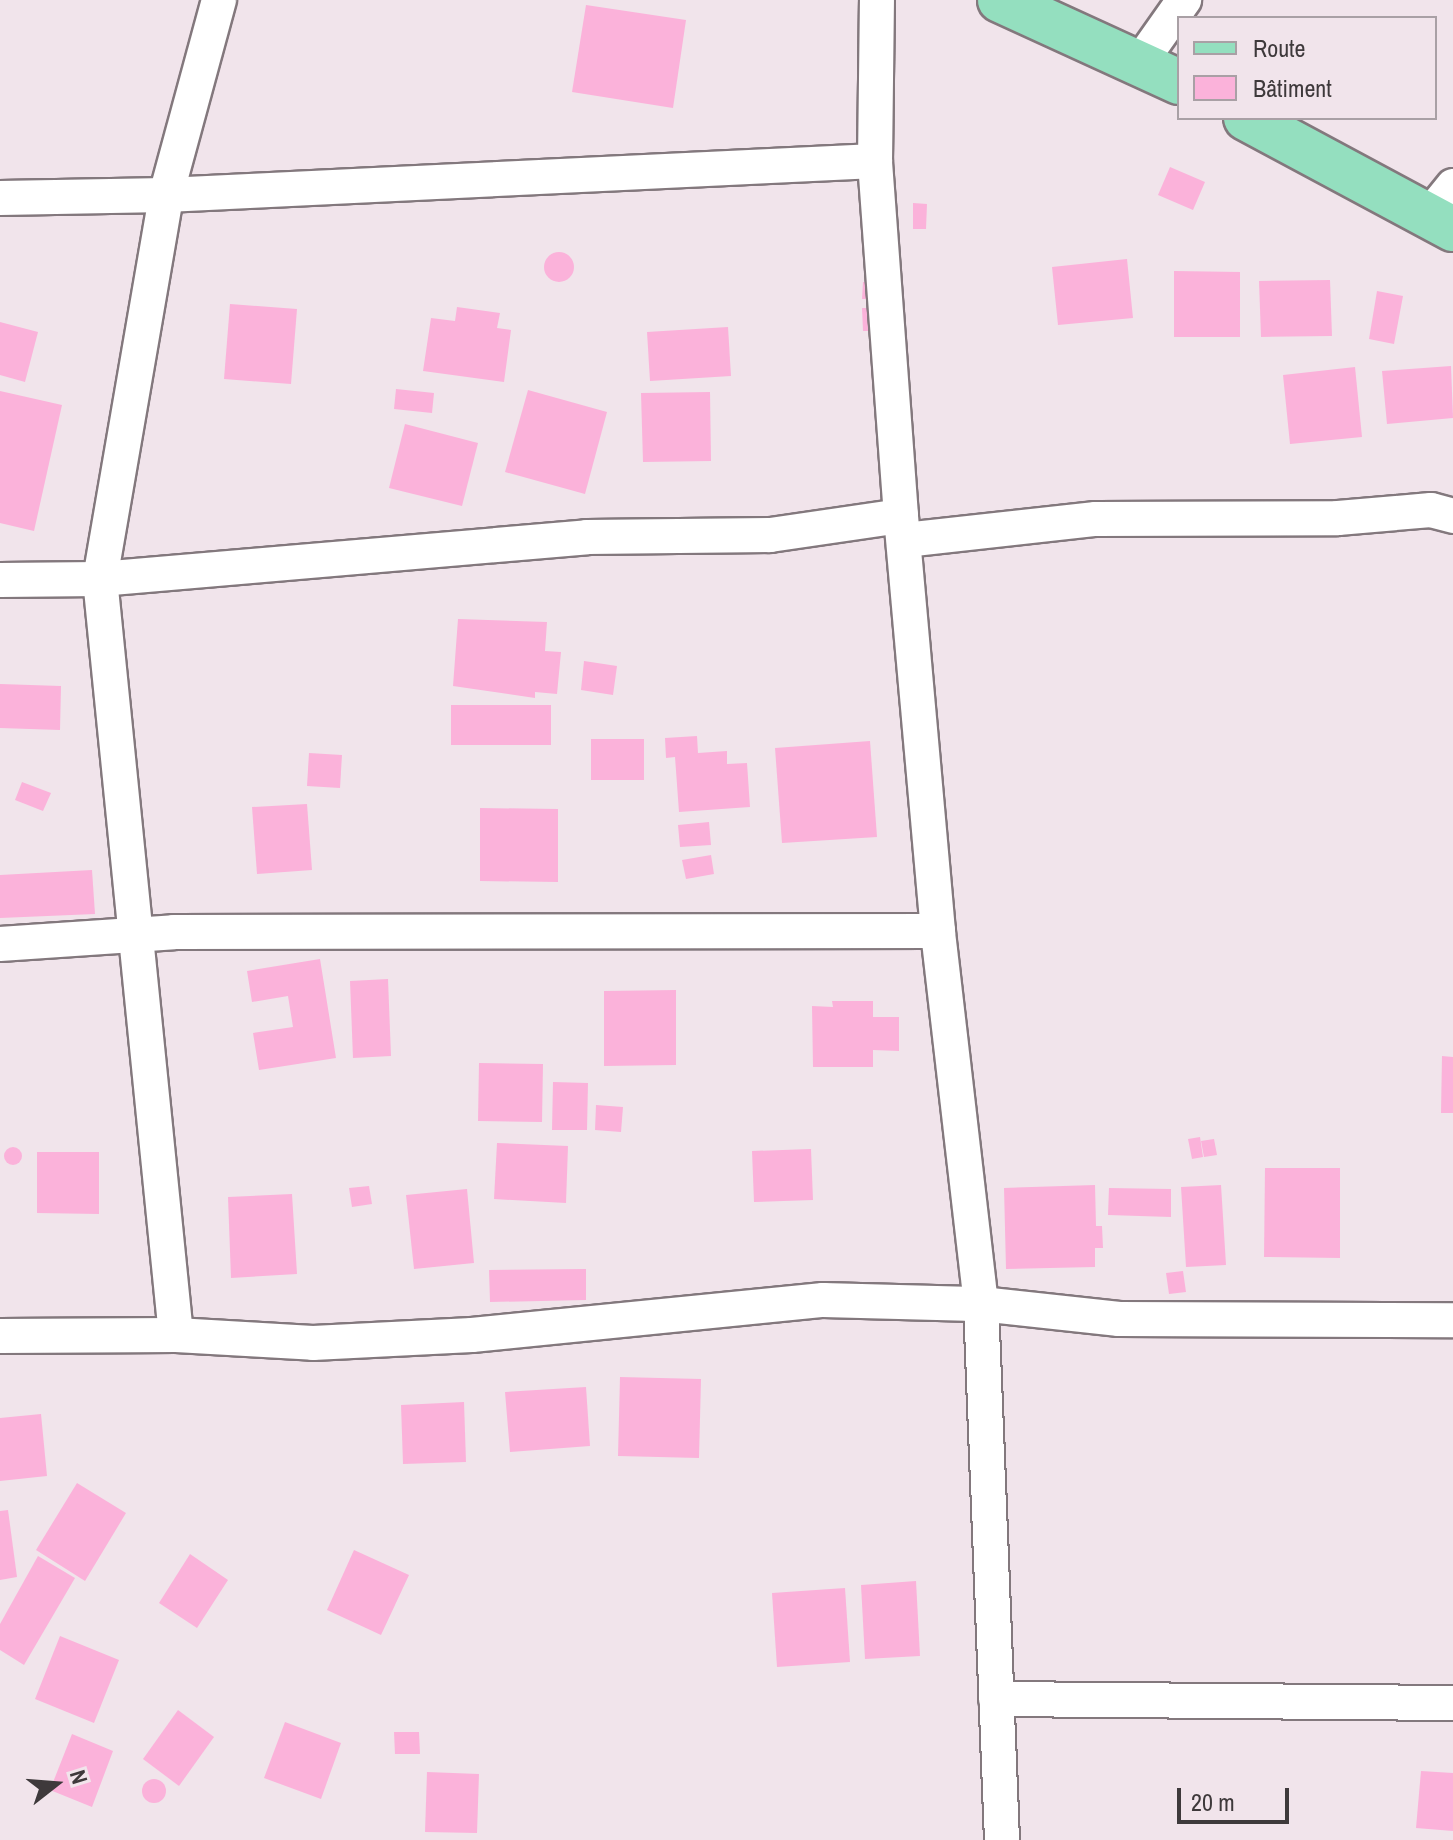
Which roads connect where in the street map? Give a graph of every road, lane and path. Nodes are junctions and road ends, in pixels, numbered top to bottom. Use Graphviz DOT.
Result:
graph roads {
  1 [pos="219,0"];
  2 [pos="877,0"];
  3 [pos="1000,0"];
  4 [pos="1184,0"];
  5 [pos="1141,61"];
  6 [pos="1177,81"];
  7 [pos="1250,120"];
  8 [pos="875,161"];
  9 [pos="166,195"];
  10 [pos="0,198"];
  11 [pos="1445,211"];
  12 [pos="1453,516"];
  13 [pos="903,528"];
  14 [pos="100,579"];
  15 [pos="0,580"];
  16 [pos="938,931"];
  17 [pos="133,935"];
  18 [pos="0,944"];
  19 [pos="981,1304"];
  20 [pos="1453,1320"];
  21 [pos="176,1335"];
  22 [pos="0,1336"];
  23 [pos="996,1699"];
  24 [pos="1453,1703"];
  25 [pos="1002,1840"];
  1 -- 9 [label="street"];
  2 -- 8 [label="street"];
  3 -- 5 [label="main road"];
  4 -- 5 [label="street"];
  5 -- 6 [label="main road"];
  7 -- 11 [label="main road"];
  8 -- 9 [label="street"];
  8 -- 13 [label="street"];
  9 -- 10 [label="street"];
  9 -- 14 [label="street"];
  12 -- 13 [label="street"];
  13 -- 14 [label="street"];
  13 -- 16 [label="street"];
  14 -- 15 [label="street"];
  14 -- 17 [label="street"];
  16 -- 17 [label="street"];
  16 -- 19 [label="street"];
  17 -- 18 [label="street"];
  17 -- 21 [label="street"];
  19 -- 20 [label="street"];
  19 -- 21 [label="street"];
  19 -- 23 [label="street"];
  21 -- 22 [label="street"];
  23 -- 24 [label="street"];
  23 -- 25 [label="street"];
}
